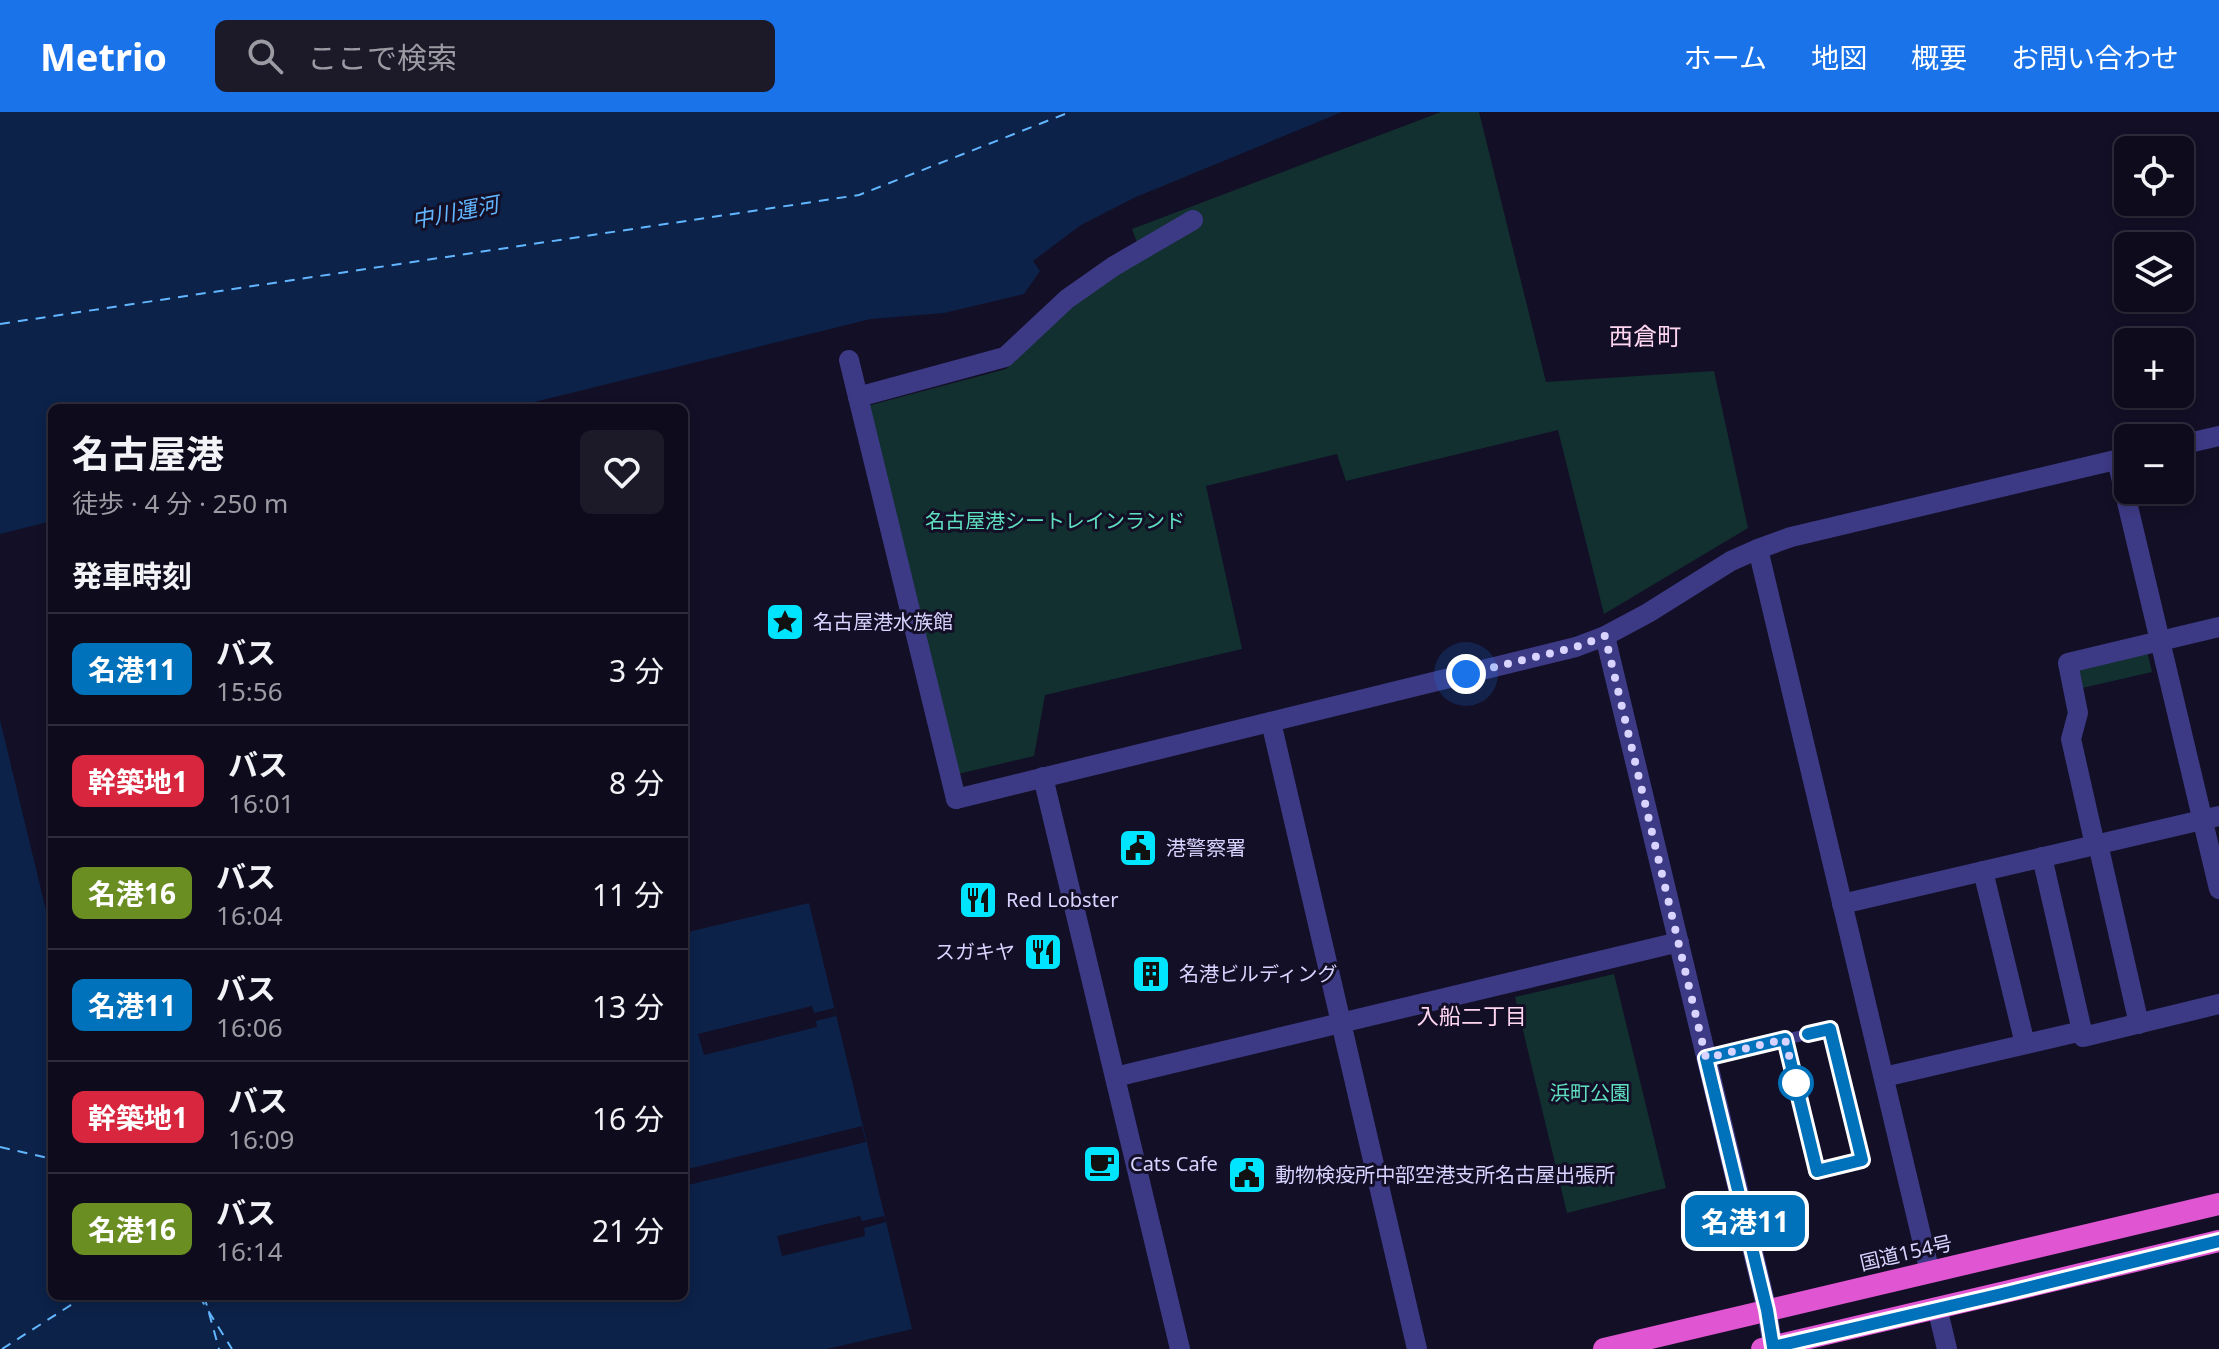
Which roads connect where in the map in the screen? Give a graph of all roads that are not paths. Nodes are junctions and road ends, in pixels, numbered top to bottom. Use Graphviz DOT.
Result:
graph roads {
  1 [pos="1193,220"];
  2 [pos="849,360"];
  3 [pos="858,397"];
  4 [pos="2219,436"];
  5 [pos="2194,442"];
  6 [pos="2114,460"];
  7 [pos="2132,504"];
  8 [pos="1758,549"];
  9 [pos="2219,627"];
  10 [pos="1605,636"];
  11 [pos="2160,641"];
  12 [pos="1271,722"];
  13 [pos="1043,777"];
  14 [pos="2211,818"];
  15 [pos="2096,845"];
  16 [pos="2042,857"];
  17 [pos="1983,871"];
  18 [pos="2219,889"];
  19 [pos="1842,904"];
  20 [pos="1679,942"];
  21 [pos="2219,1004"];
  22 [pos="1341,1022"];
  23 [pos="2139,1024"];
  24 [pos="2082,1031"];
  25 [pos="1785,1039"];
  26 [pos="2025,1044"];
  27 [pos="1706,1058"];
  28 [pos="1115,1077"];
  29 [pos="1884,1077"];
  30 [pos="2219,1204"];
  31 [pos="2219,1241"];
  32 [pos="1930,1273"];
  33 [pos="1937,1307"];
  34 [pos="1767,1310"];
  35 [pos="1769,1348"];
  36 [pos="1180,1349"];
  37 [pos="1417,1349"];
  38 [pos="1604,1349"];
  39 [pos="1947,1349"];
  1 -- 3 [label="street"];
  2 -- 3 [label="street"];
  3 -- 13 [label="street"];
  4 -- 5 [label="street"];
  6 -- 8 [label="street"];
  7 -- 11 [label="street"];
  8 -- 10 [label="street"];
  8 -- 19 [label="street"];
  9 -- 11 [label="street"];
  10 -- 12 [label="street"];
  10 -- 20 [label="street"];
  11 -- 14 [label="street"];
  11 -- 15 [label="street"];
  12 -- 13 [label="street"];
  12 -- 22 [label="street"];
  13 -- 28 [label="street"];
  14 -- 15 [label="street"];
  14 -- 18 [label="street"];
  15 -- 16 [label="street"];
  15 -- 23 [label="street"];
  16 -- 17 [label="street"];
  16 -- 24 [label="street"];
  17 -- 19 [label="street"];
  17 -- 26 [label="street"];
  19 -- 29 [label="street"];
  20 -- 22 [label="street"];
  20 -- 27 [label="street"];
  21 -- 23 [label="street"];
  22 -- 28 [label="street"];
  22 -- 37 [label="street"];
  23 -- 24 [label="street"];
  24 -- 26 [label="street"];
  25 -- 25 [label="lane"];
  25 -- 27 [label="lane"];
  26 -- 29 [label="street"];
  27 -- 34 [label="street"];
  28 -- 36 [label="street"];
  29 -- 32 [label="street"];
  30 -- 32 [label="highway, 国道154号"];
  31 -- 33 [label="highway"];
  32 -- 34 [label="highway, 国道154号"];
  33 -- 35 [label="highway"];
  33 -- 39 [label="street"];
  34 -- 35 [label="street"];
  34 -- 38 [label="highway, 国道154号"];
}
